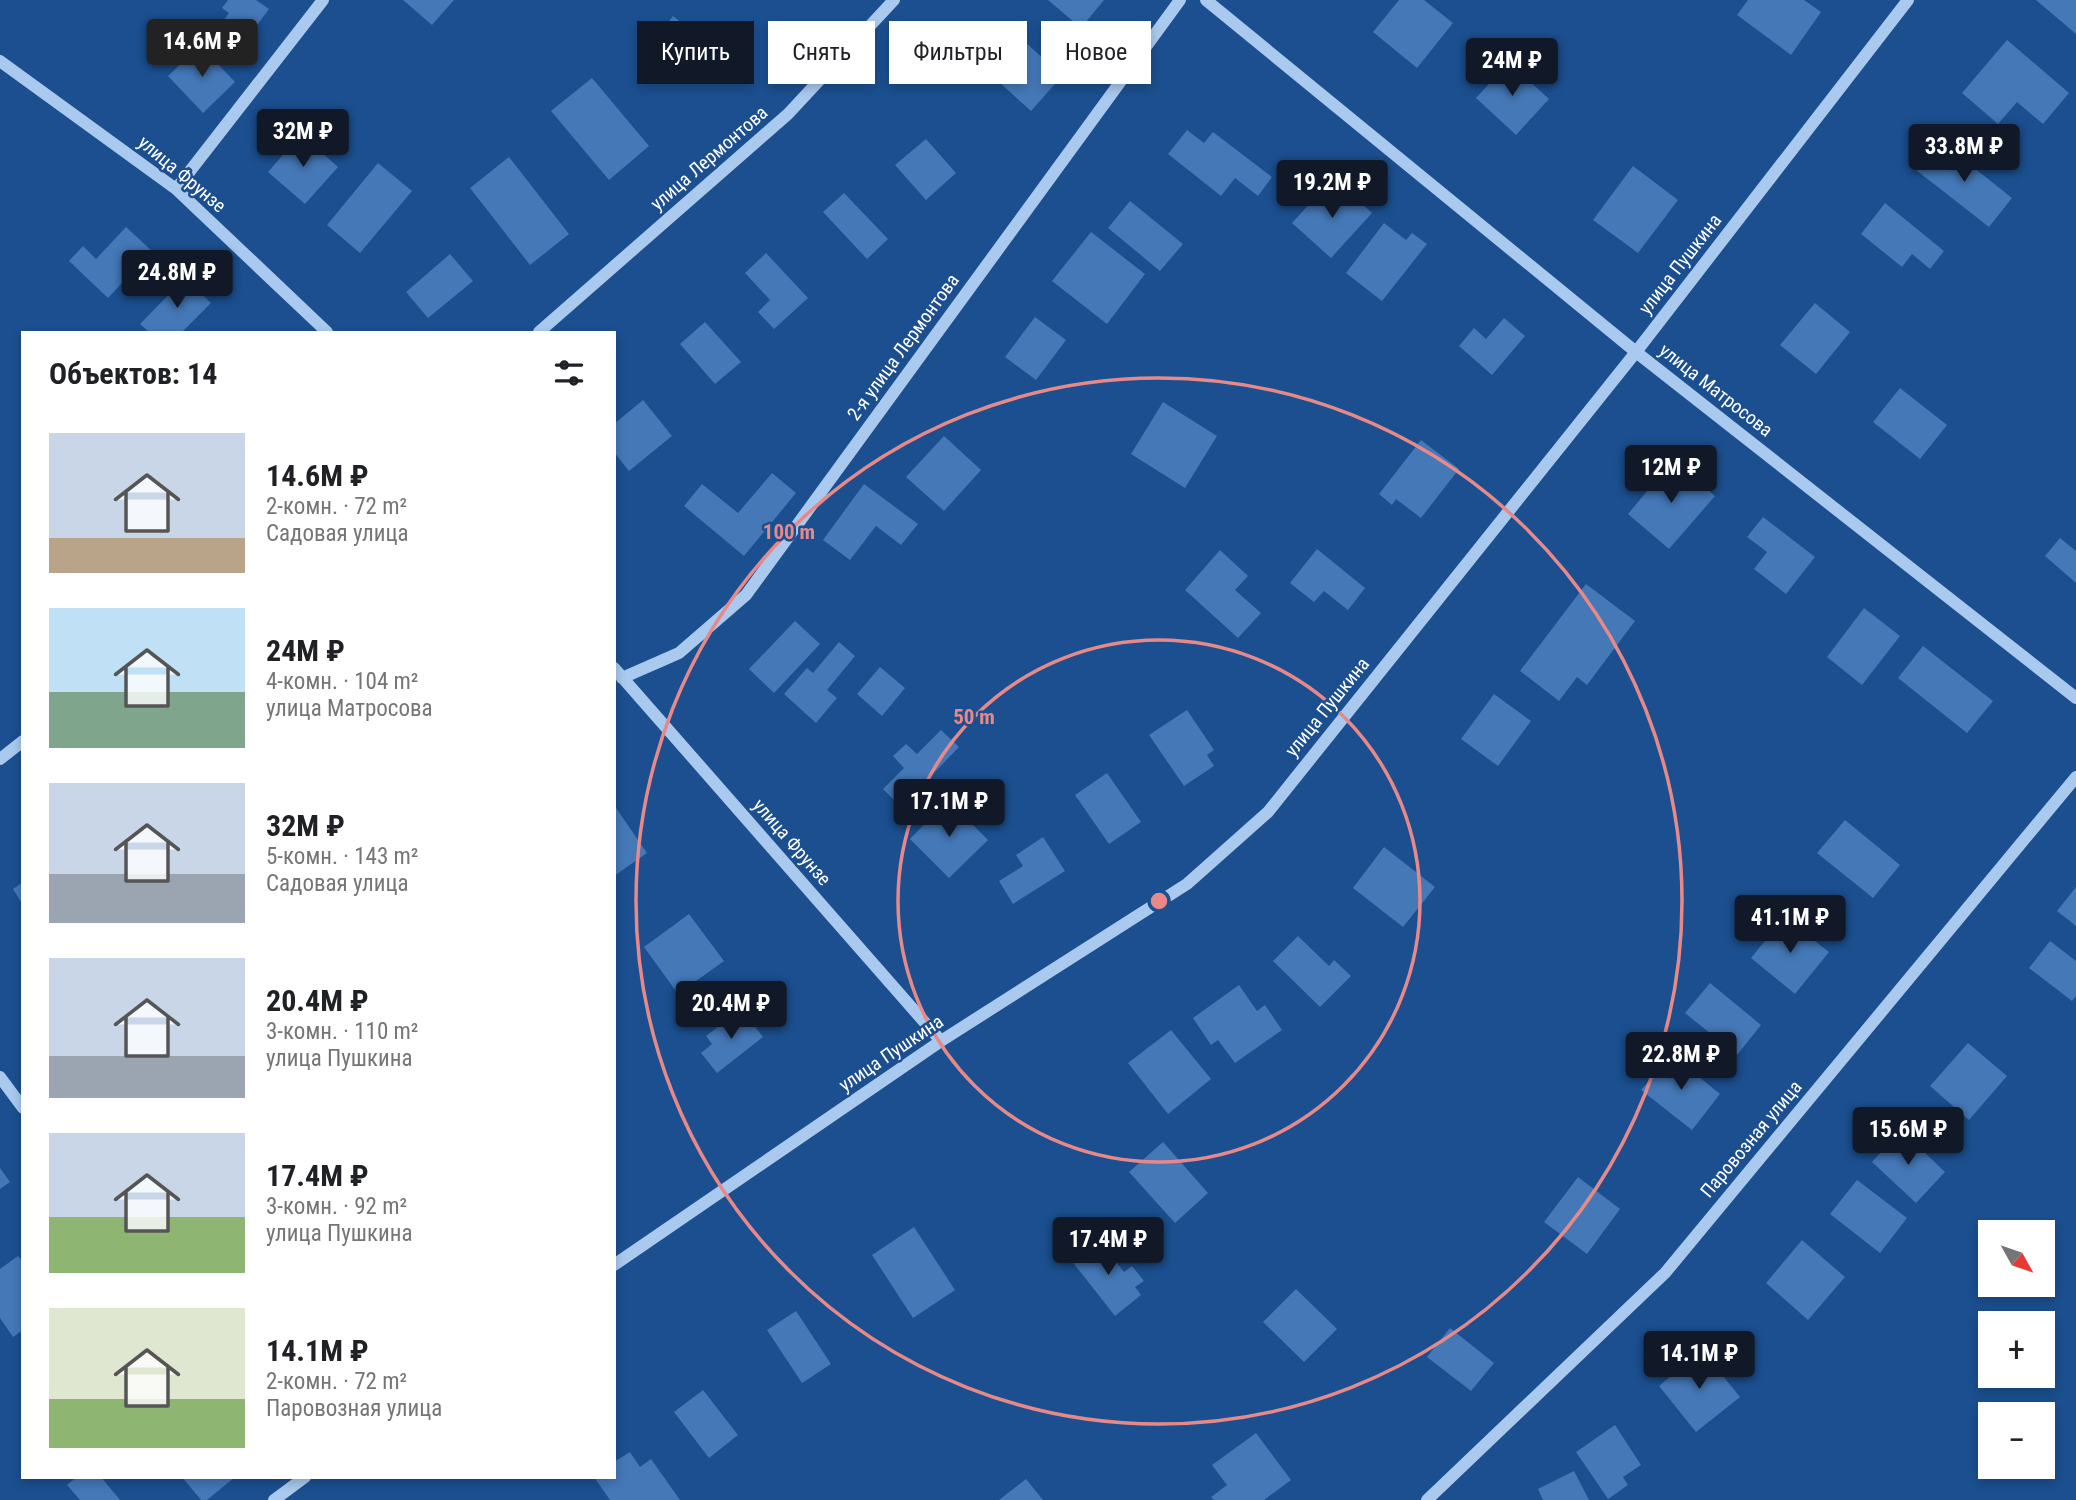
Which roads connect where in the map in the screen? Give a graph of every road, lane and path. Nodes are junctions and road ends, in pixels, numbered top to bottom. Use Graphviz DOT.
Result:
graph roads {
  1 [pos="323,0"];
  2 [pos="894,0"];
  3 [pos="1180,0"];
  4 [pos="1206,0"];
  5 [pos="1908,0"];
  6 [pos="0,61"];
  7 [pos="176,189"];
  8 [pos="326,331"];
  9 [pos="540,331"];
  10 [pos="1636,352"];
  11 [pos="618,673"];
  12 [pos="2076,698"];
  13 [pos="21,743"];
  14 [pos="0,759"];
  15 [pos="2076,777"];
  16 [pos="941,1041"];
  17 [pos="0,1077"];
  18 [pos="21,1105"];
  19 [pos="616,1264"];
  20 [pos="298,1479"];
  21 [pos="274,1500"];
  22 [pos="1427,1500"];
  1 -- 7 [label="street"];
  2 -- 9 [label="street, улица Лермонтова"];
  3 -- 11 [label="street, 2-я улица Лермонтова"];
  4 -- 10 [label="street, улица Матросова"];
  5 -- 10 [label="street, улица Пушкина"];
  6 -- 7 [label="street, улица Фрунзе"];
  7 -- 8 [label="street, улица Фрунзе"];
  10 -- 12 [label="street, улица Матросова"];
  10 -- 16 [label="street, улица Пушкина"];
  11 -- 16 [label="street, улица Фрунзе"];
  13 -- 14 [label="street"];
  15 -- 22 [label="street, Паровозная улица"];
  16 -- 19 [label="street, улица Пушкина"];
  17 -- 18 [label="street"];
  20 -- 21 [label="street"];
}
